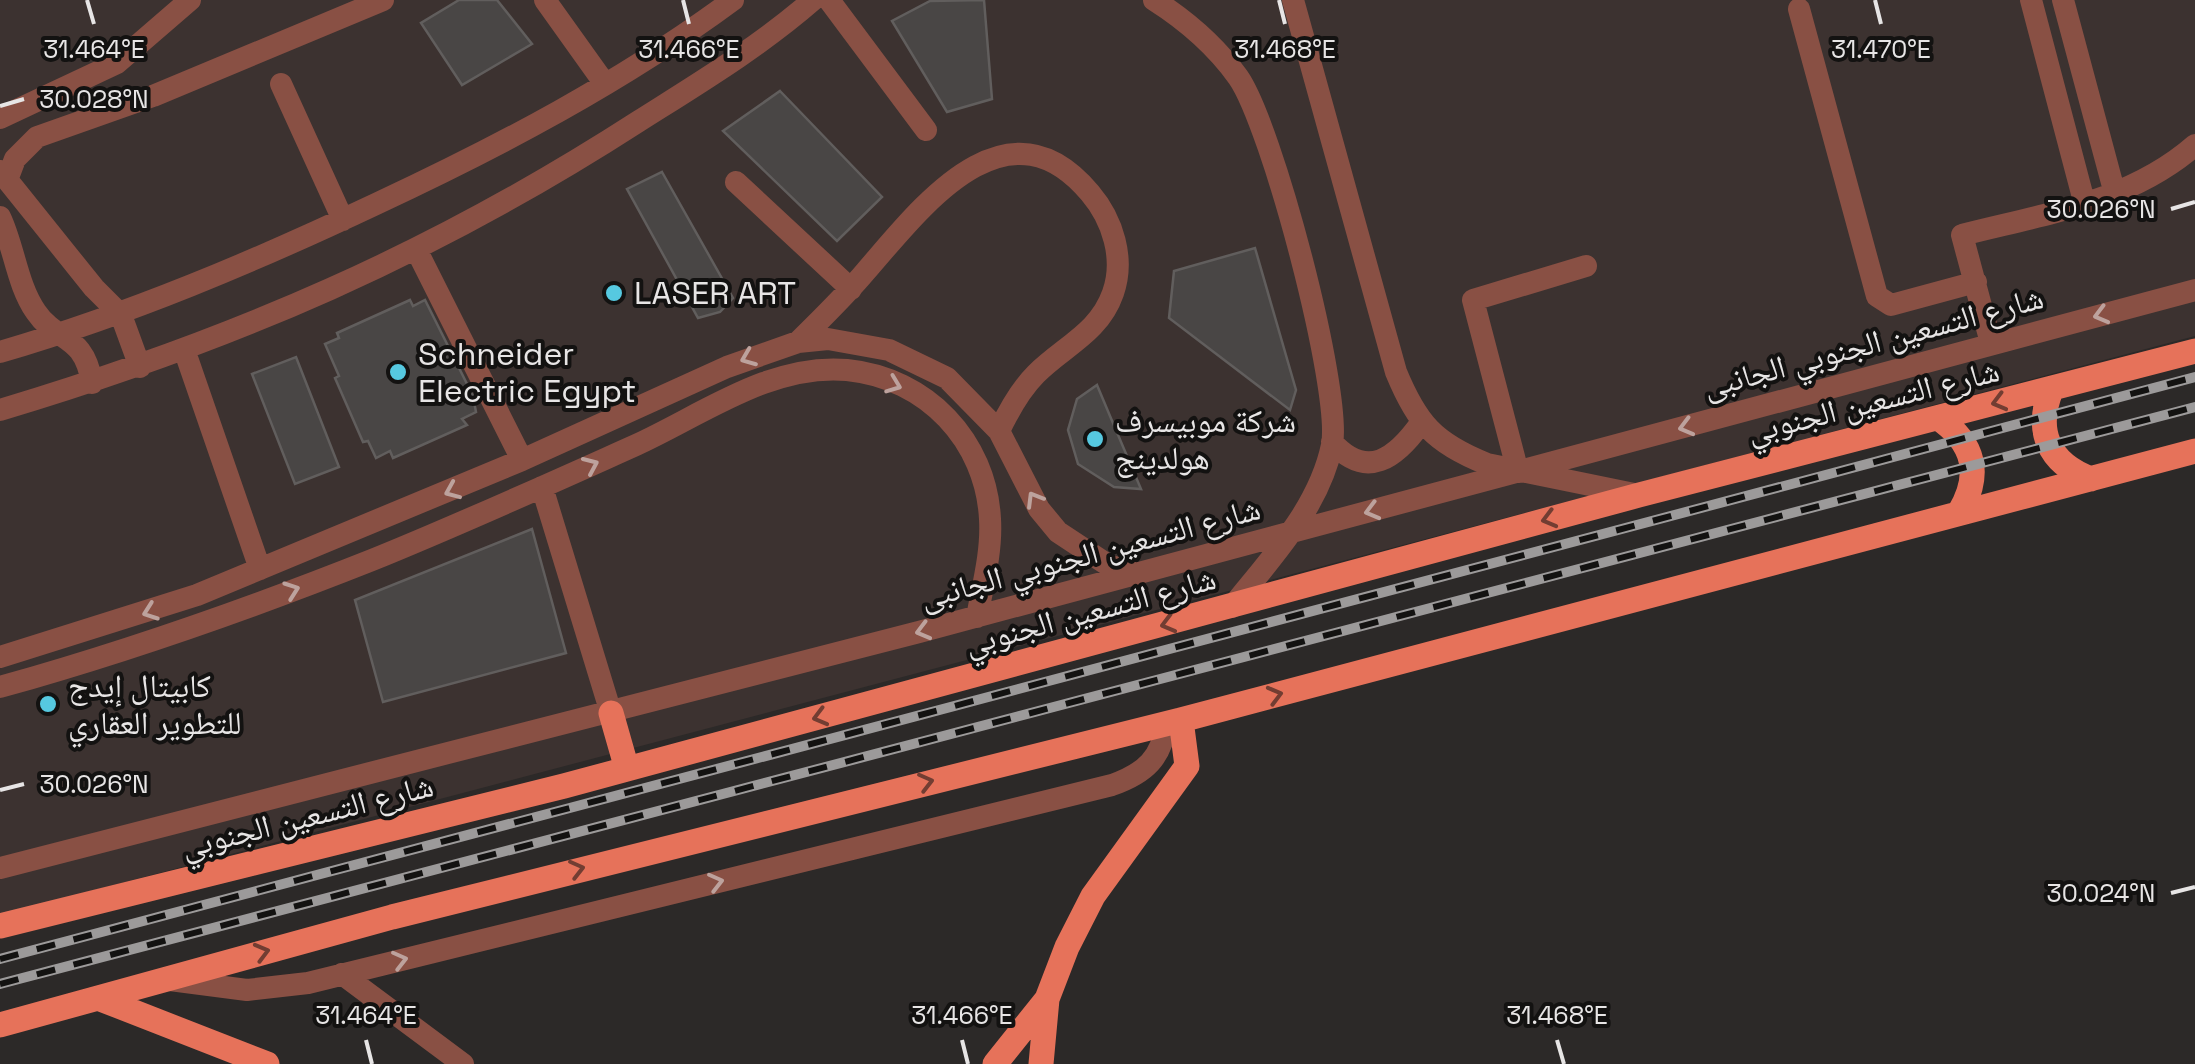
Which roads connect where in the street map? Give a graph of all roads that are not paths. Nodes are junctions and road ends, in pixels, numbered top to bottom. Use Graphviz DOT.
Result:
graph roads {
  1 [pos="190,0"];
  2 [pos="383,0"];
  3 [pos="545,0"];
  4 [pos="733,0"];
  5 [pos="813,0"];
  6 [pos="830,0"];
  7 [pos="1154,0"];
  8 [pos="1293,0"];
  9 [pos="2031,0"];
  10 [pos="2063,0"];
  11 [pos="1799,9"];
  12 [pos="280,84"];
  13 [pos="606,84"];
  14 [pos="0,118"];
  15 [pos="926,130"];
  16 [pos="2195,144"];
  17 [pos="3,176"];
  18 [pos="736,182"];
  19 [pos="2115,194"];
  20 [pos="2084,204"];
  21 [pos="0,216"];
  22 [pos="343,220"];
  23 [pos="417,252"];
  24 [pos="1586,266"];
  25 [pos="1976,282"];
  26 [pos="851,289"];
  27 [pos="2195,290"];
  28 [pos="121,314"];
  29 [pos="64,333"];
  30 [pos="798,342"];
  31 [pos="1992,343"];
  32 [pos="0,352"];
  33 [pos="185,352"];
  34 [pos="2195,352"];
  35 [pos="140,367"];
  36 [pos="92,383"];
  37 [pos="2052,388"];
  38 [pos="0,410"];
  39 [pos="626,412"];
  40 [pos="1938,418"];
  41 [pos="1420,423"];
  42 [pos="999,431"];
  43 [pos="642,442"];
  44 [pos="1332,442"];
  45 [pos="2195,451"];
  46 [pos="522,460"];
  47 [pos="1518,472"];
  48 [pos="2091,479"];
  49 [pos="542,487"];
  50 [pos="1638,494"];
  51 [pos="1959,514"];
  52 [pos="1291,533"];
  53 [pos="260,570"];
  54 [pos="1138,574"];
  55 [pos="197,594"];
  56 [pos="1232,607"];
  57 [pos="977,617"];
  58 [pos="206,622"];
  59 [pos="0,658"];
  60 [pos="0,687"];
  61 [pos="611,713"];
  62 [pos="1174,721"];
  63 [pos="627,769"];
  64 [pos="0,868"];
  65 [pos="0,926"];
  66 [pos="342,974"];
  67 [pos="166,980"];
  68 [pos="98,998"];
  69 [pos="1047,998"];
  70 [pos="0,1025"];
  71 [pos="1000,1059"];
  72 [pos="267,1064"];
  73 [pos="462,1064"];
  74 [pos="1030,1064"];
  75 [pos="1041,1064"];
  1 -- 14 [label="street"];
  2 -- 17 [label="street"];
  3 -- 13 [label="street"];
  4 -- 13 [label="street"];
  5 -- 23 [label="street"];
  6 -- 15 [label="street"];
  7 -- 44 [label="street"];
  8 -- 41 [label="street"];
  9 -- 20 [label="street"];
  10 -- 19 [label="street"];
  11 -- 25 [label="street"];
  12 -- 22 [label="street"];
  13 -- 22 [label="street"];
  16 -- 19 [label="street"];
  17 -- 28 [label="street"];
  18 -- 26 [label="street"];
  19 -- 20 [label="street"];
  20 -- 25 [label="street"];
  21 -- 29 [label="street"];
  22 -- 28 [label="street"];
  23 -- 33 [label="street"];
  23 -- 46 [label="street"];
  24 -- 47 [label="street"];
  25 -- 31 [label="street"];
  26 -- 30 [label="street"];
  26 -- 42 [label="street"];
  27 -- 31 [label="street, شارع التسعين الجنوبي الجانبى, one-way"];
  28 -- 29 [label="street"];
  28 -- 35 [label="street"];
  29 -- 32 [label="street"];
  29 -- 36 [label="street"];
  30 -- 39 [label="street, one-way"];
  30 -- 42 [label="street"];
  31 -- 47 [label="street, شارع التسعين الجنوبي الجانبى, one-way"];
  33 -- 35 [label="street"];
  33 -- 53 [label="street"];
  34 -- 37 [label="main road, شارع التسعين الجنوبي"];
  35 -- 36 [label="street"];
  36 -- 38 [label="street"];
  37 -- 40 [label="main road, شارع التسعين الجنوبي, one-way"];
  37 -- 48 [label="main road"];
  39 -- 43 [label="street"];
  39 -- 46 [label="street"];
  40 -- 50 [label="main road, شارع التسعين الجنوبي"];
  40 -- 51 [label="main road"];
  41 -- 44 [label="street"];
  41 -- 47 [label="street"];
  54 -- 42 [label="street, one-way"];
  49 -- 43 [label="street, one-way"];
  43 -- 57 [label="street, one-way"];
  44 -- 52 [label="street"];
  45 -- 48 [label="main road"];
  46 -- 53 [label="street, one-way"];
  47 -- 50 [label="street"];
  47 -- 52 [label="street, شارع التسعين الجنوبي الجانبى, one-way"];
  48 -- 51 [label="main road"];
  58 -- 49 [label="street, one-way"];
  49 -- 61 [label="street"];
  50 -- 56 [label="main road, شارع التسعين الجنوبي, one-way"];
  62 -- 51 [label="main road, one-way"];
  52 -- 54 [label="street, شارع التسعين الجنوبي الجانبى"];
  52 -- 56 [label="street"];
  53 -- 55 [label="street"];
  54 -- 57 [label="street, شارع التسعين الجنوبي الجانبى"];
  55 -- 58 [label="street"];
  55 -- 59 [label="street, one-way"];
  56 -- 63 [label="main road, شارع التسعين الجنوبي, one-way"];
  57 -- 61 [label="street, شارع التسعين الجنوبي الجانبى, one-way"];
  58 -- 60 [label="street"];
  61 -- 63 [label="main road"];
  61 -- 64 [label="street, شارع التسعين الجنوبي الجانبى"];
  66 -- 62 [label="street, one-way"];
  67 -- 62 [label="main road, one-way"];
  62 -- 69 [label="main road"];
  63 -- 65 [label="main road, شارع التسعين الجنوبي"];
  66 -- 67 [label="street"];
  66 -- 73 [label="street"];
  67 -- 68 [label="main road"];
  68 -- 70 [label="main road"];
  68 -- 72 [label="main road"];
  69 -- 71 [label="main road"];
  69 -- 75 [label="main road"];
  71 -- 74 [label="main road"];
}
